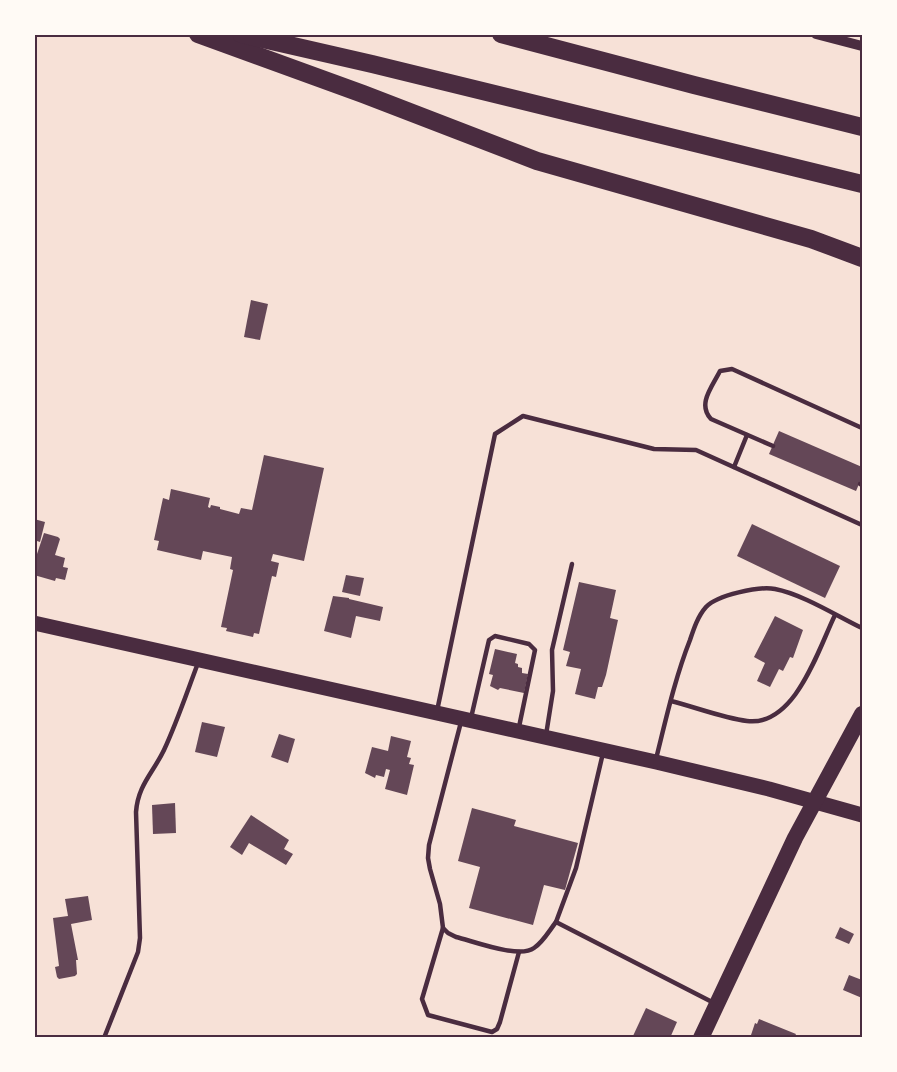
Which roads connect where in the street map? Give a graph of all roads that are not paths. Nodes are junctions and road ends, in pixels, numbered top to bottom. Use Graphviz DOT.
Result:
graph roads {
  1 [pos="198,34"];
  2 [pos="241,34"];
  3 [pos="501,34"];
  4 [pos="816,34"];
  5 [pos="862,46"];
  6 [pos="862,127"];
  7 [pos="862,184"];
  8 [pos="862,258"];
  9 [pos="862,428"];
  10 [pos="747,435"];
  11 [pos="773,446"];
  12 [pos="734,466"];
  13 [pos="862,525"];
  14 [pos="572,564"];
  15 [pos="835,615"];
  16 [pos="34,623"];
  17 [pos="862,628"];
  18 [pos="199,661"];
  19 [pos="671,701"];
  20 [pos="436,713"];
  21 [pos="862,714"];
  22 [pos="466,720"];
  23 [pos="518,731"];
  24 [pos="546,737"];
  25 [pos="604,750"];
  26 [pos="656,762"];
  27 [pos="815,802"];
  28 [pos="862,816"];
  29 [pos="555,922"];
  30 [pos="443,928"];
  31 [pos="519,952"];
  32 [pos="717,1004"];
  33 [pos="104,1038"];
  34 [pos="701,1038"];
  1 -- 8 [label="highway"];
  2 -- 7 [label="highway"];
  3 -- 6 [label="highway"];
  4 -- 5 [label="street"];
  9 -- 10 [label="lane"];
  10 -- 11 [label="lane"];
  10 -- 12 [label="lane"];
  12 -- 13 [label="lane"];
  12 -- 20 [label="lane"];
  14 -- 24 [label="lane"];
  15 -- 17 [label="lane"];
  15 -- 19 [label="lane"];
  15 -- 19 [label="lane"];
  16 -- 18 [label="main road"];
  18 -- 20 [label="main road"];
  18 -- 33 [label="lane"];
  19 -- 26 [label="lane"];
  20 -- 22 [label="main road"];
  21 -- 27 [label="highway"];
  22 -- 23 [label="main road"];
  22 -- 23 [label="lane"];
  22 -- 30 [label="lane"];
  23 -- 24 [label="main road"];
  24 -- 25 [label="main road"];
  25 -- 26 [label="main road"];
  25 -- 29 [label="lane"];
  26 -- 27 [label="main road"];
  27 -- 28 [label="main road"];
  27 -- 32 [label="highway"];
  29 -- 31 [label="lane"];
  29 -- 32 [label="lane"];
  30 -- 31 [label="lane"];
  30 -- 31 [label="lane"];
  32 -- 34 [label="highway"];
}
